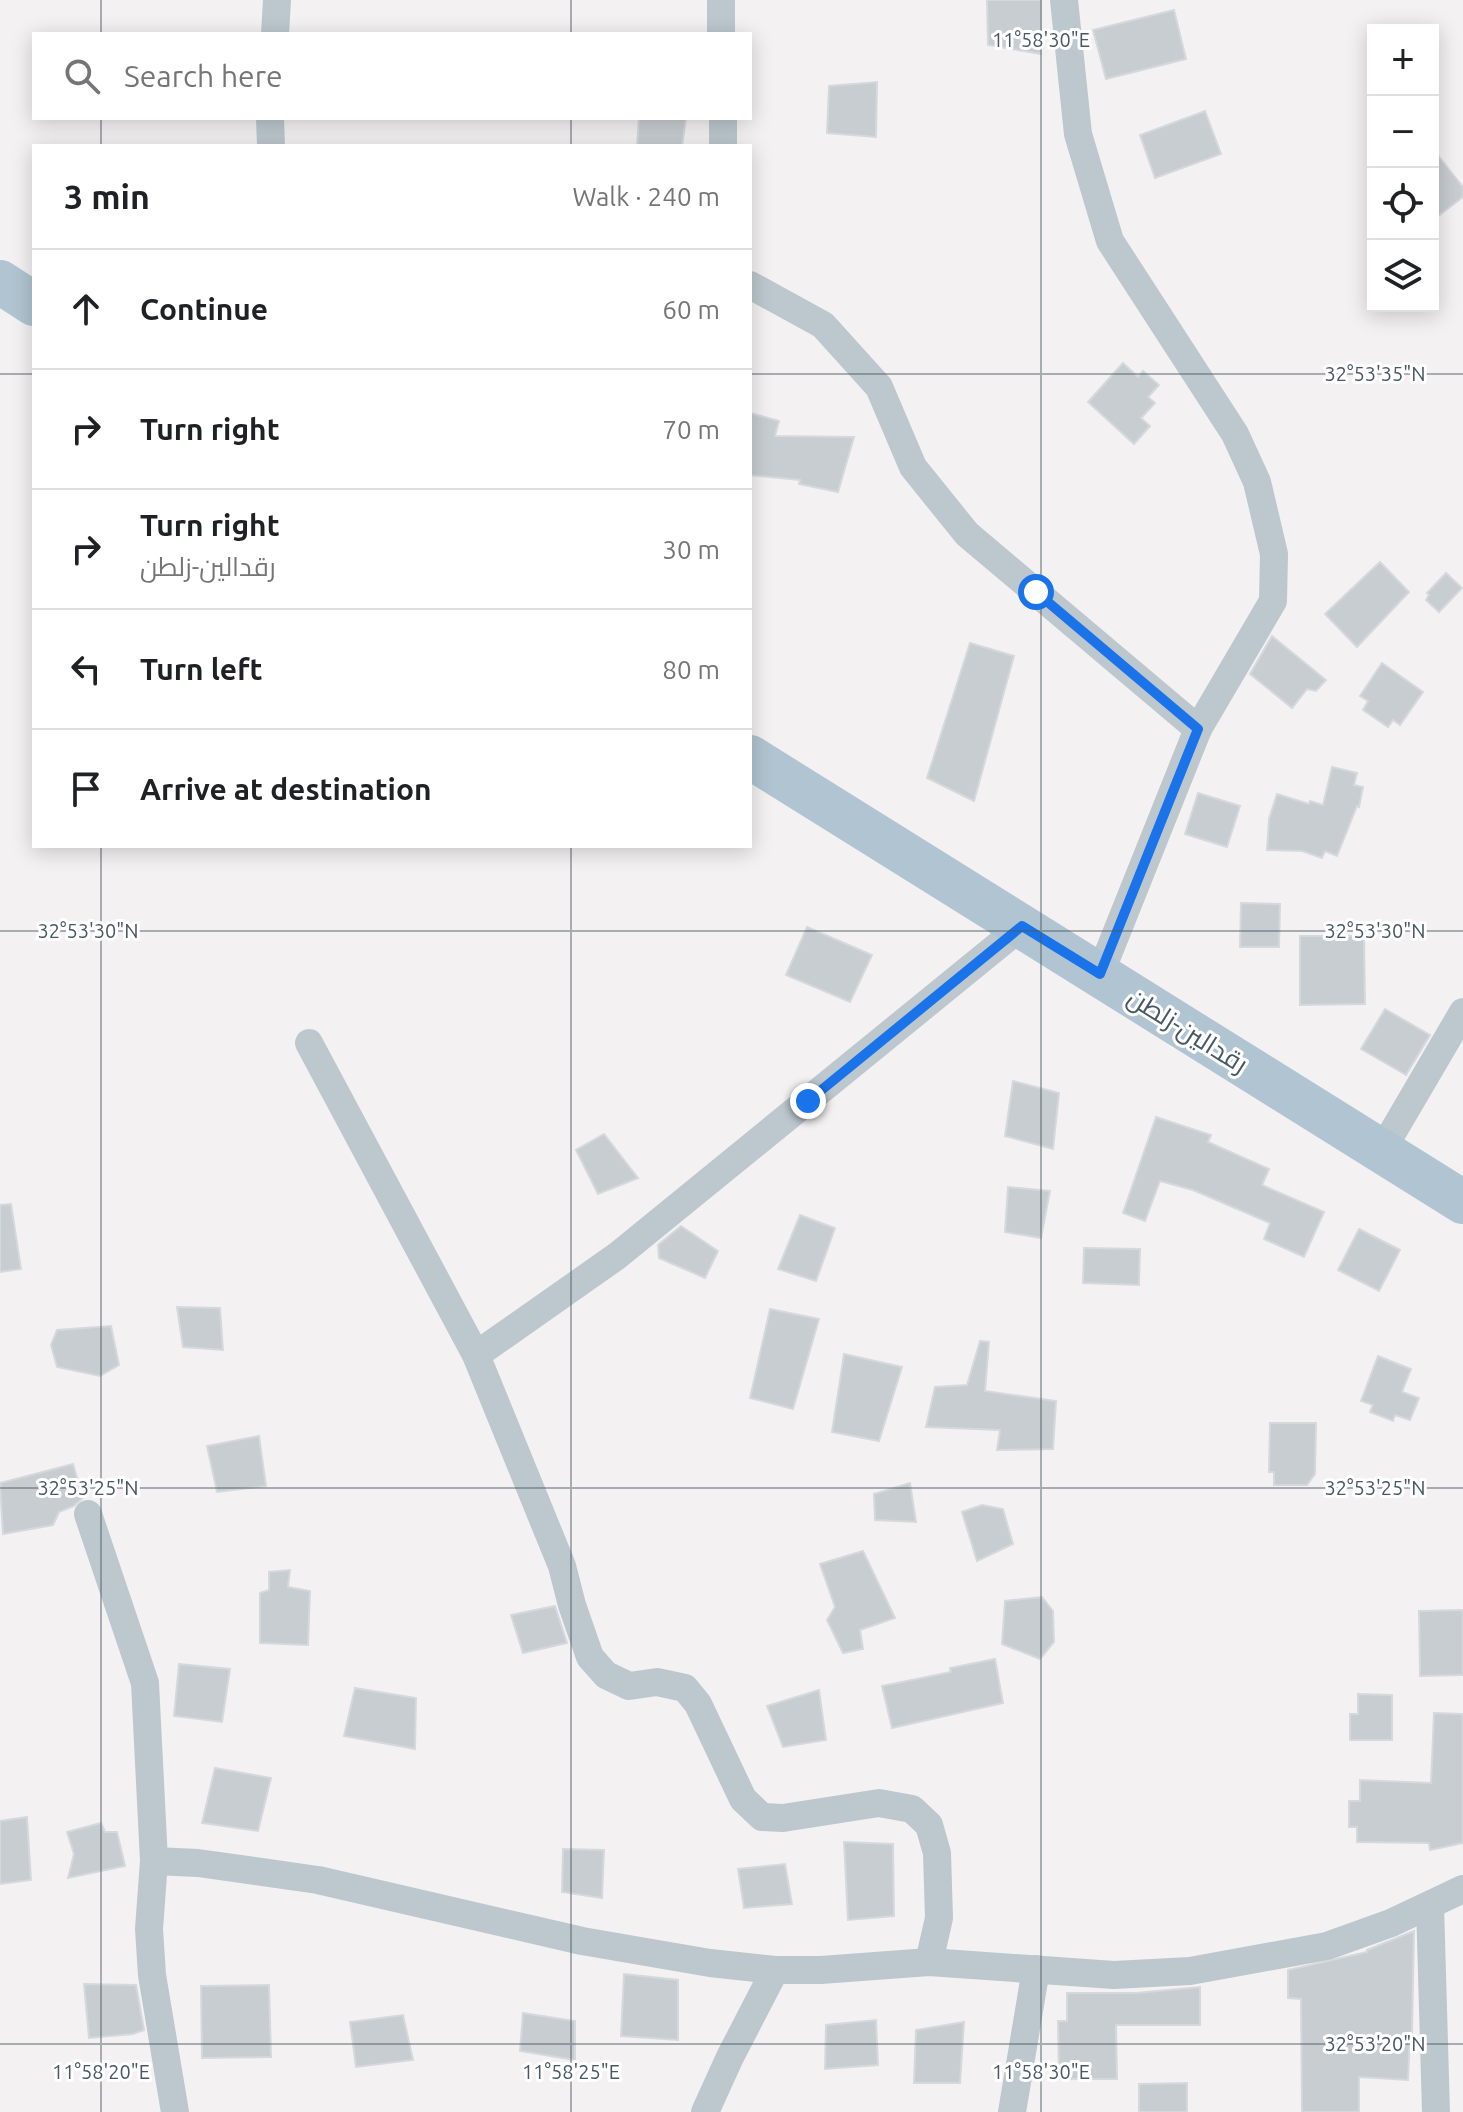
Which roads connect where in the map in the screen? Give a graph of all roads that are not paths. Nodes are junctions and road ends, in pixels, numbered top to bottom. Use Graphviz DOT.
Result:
graph roads {
  1 [pos="277,0"];
  2 [pos="721,0"];
  3 [pos="1064,0"];
  4 [pos="275,32"];
  5 [pos="721,32"];
  6 [pos="270,120"];
  7 [pos="723,120"];
  8 [pos="271,144"];
  9 [pos="723,144"];
  10 [pos="0,282"];
  11 [pos="752,286"];
  12 [pos="32,303"];
  13 [pos="1198,729"];
  14 [pos="752,758"];
  15 [pos="1022,926"];
  16 [pos="1100,974"];
  17 [pos="1458,1028"];
  18 [pos="309,1043"];
  19 [pos="1381,1152"];
  20 [pos="1463,1202"];
  21 [pos="476,1355"];
  22 [pos="88,1514"];
  23 [pos="154,1861"];
  24 [pos="1463,1889"];
  25 [pos="1430,1905"];
  26 [pos="929,1962"];
  27 [pos="1036,1969"];
  28 [pos="775,1970"];
  29 [pos="175,2112"];
  30 [pos="705,2112"];
  31 [pos="1012,2112"];
  32 [pos="1436,2112"];
  1 -- 4 [label="street"];
  2 -- 5 [label="street"];
  3 -- 13 [label="street"];
  6 -- 8 [label="street"];
  7 -- 9 [label="street"];
  10 -- 12 [label="main road"];
  11 -- 13 [label="street"];
  13 -- 16 [label="street"];
  14 -- 15 [label="main road, رقدالين-زلطن"];
  15 -- 16 [label="main road, رقدالين-زلطن"];
  15 -- 21 [label="street"];
  16 -- 19 [label="main road, رقدالين-زلطن"];
  17 -- 19 [label="street"];
  18 -- 21 [label="street"];
  19 -- 20 [label="main road, رقدالين-زلطن"];
  21 -- 26 [label="street"];
  22 -- 23 [label="street"];
  23 -- 28 [label="street"];
  23 -- 29 [label="street"];
  24 -- 25 [label="street"];
  25 -- 27 [label="street"];
  25 -- 32 [label="street"];
  26 -- 27 [label="street"];
  26 -- 28 [label="street"];
  27 -- 31 [label="street"];
  28 -- 30 [label="street"];
}
